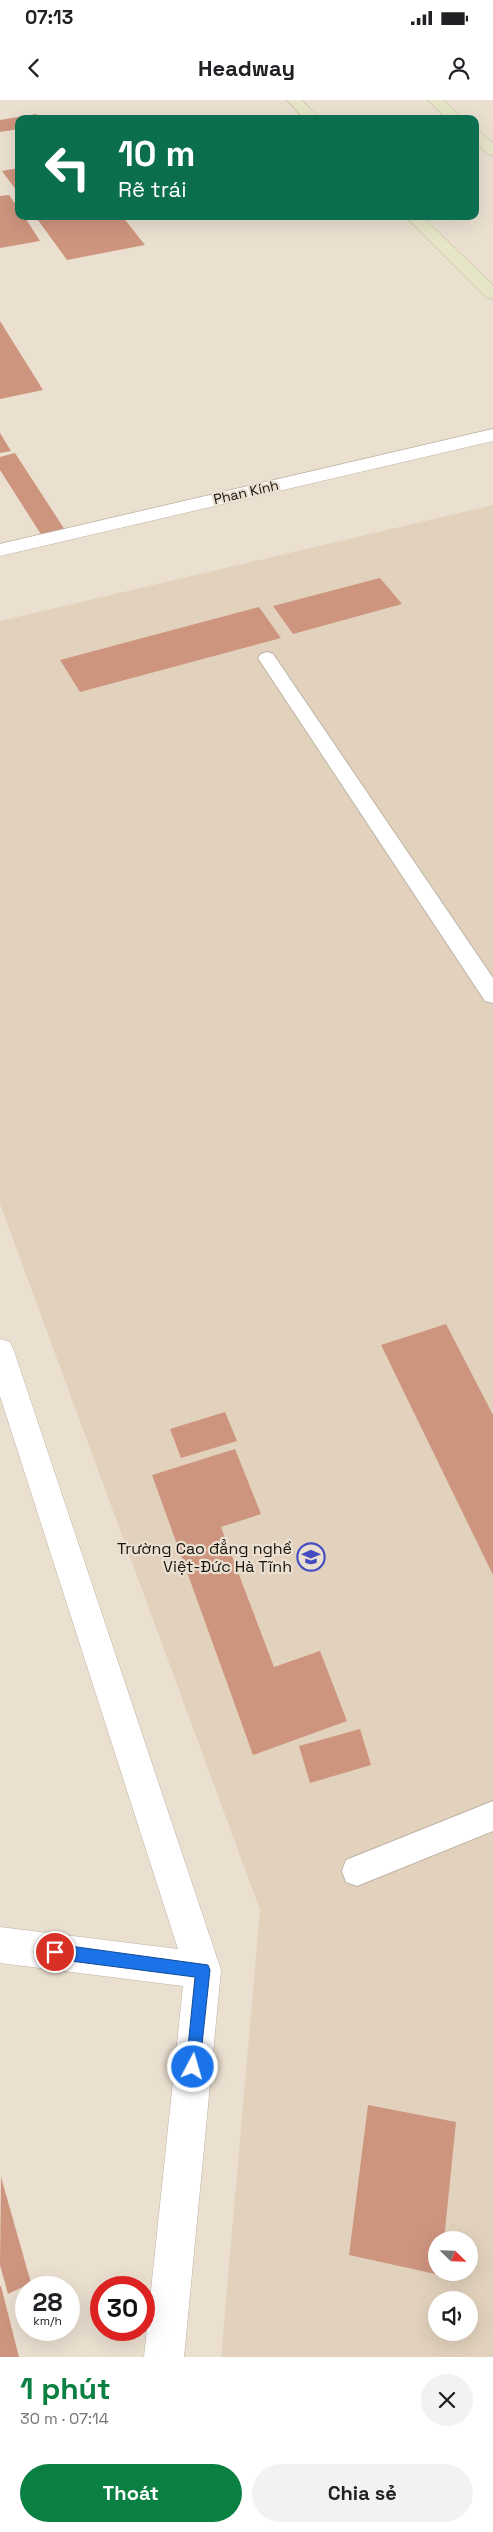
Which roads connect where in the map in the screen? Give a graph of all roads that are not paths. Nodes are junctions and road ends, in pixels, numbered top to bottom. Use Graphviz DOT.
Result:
graph roads {
  1 [pos="294,100"];
  2 [pos="435,100"];
  3 [pos="309,115"];
  4 [pos="452,115"];
  5 [pos="479,139"];
  6 [pos="493,151"];
  7 [pos="417,220"];
  8 [pos="493,294"];
  9 [pos="493,435"];
  10 [pos="0,550"];
  11 [pos="268,658"];
  12 [pos="493,995"];
  13 [pos="0,1351"];
  14 [pos="493,1816"];
  15 [pos="357,1871"];
  16 [pos="0,1945"];
  17 [pos="203,1970"];
  18 [pos="164,2357"];
  1 -- 3 [label="street"];
  2 -- 4 [label="street"];
  5 -- 6 [label="street"];
  7 -- 8 [label="street"];
  9 -- 10 [label="street, Phan Kính"];
  11 -- 12 [label="lane"];
  13 -- 17 [label="street"];
  14 -- 15 [label="lane"];
  16 -- 17 [label="street"];
  17 -- 18 [label="street"];
}
